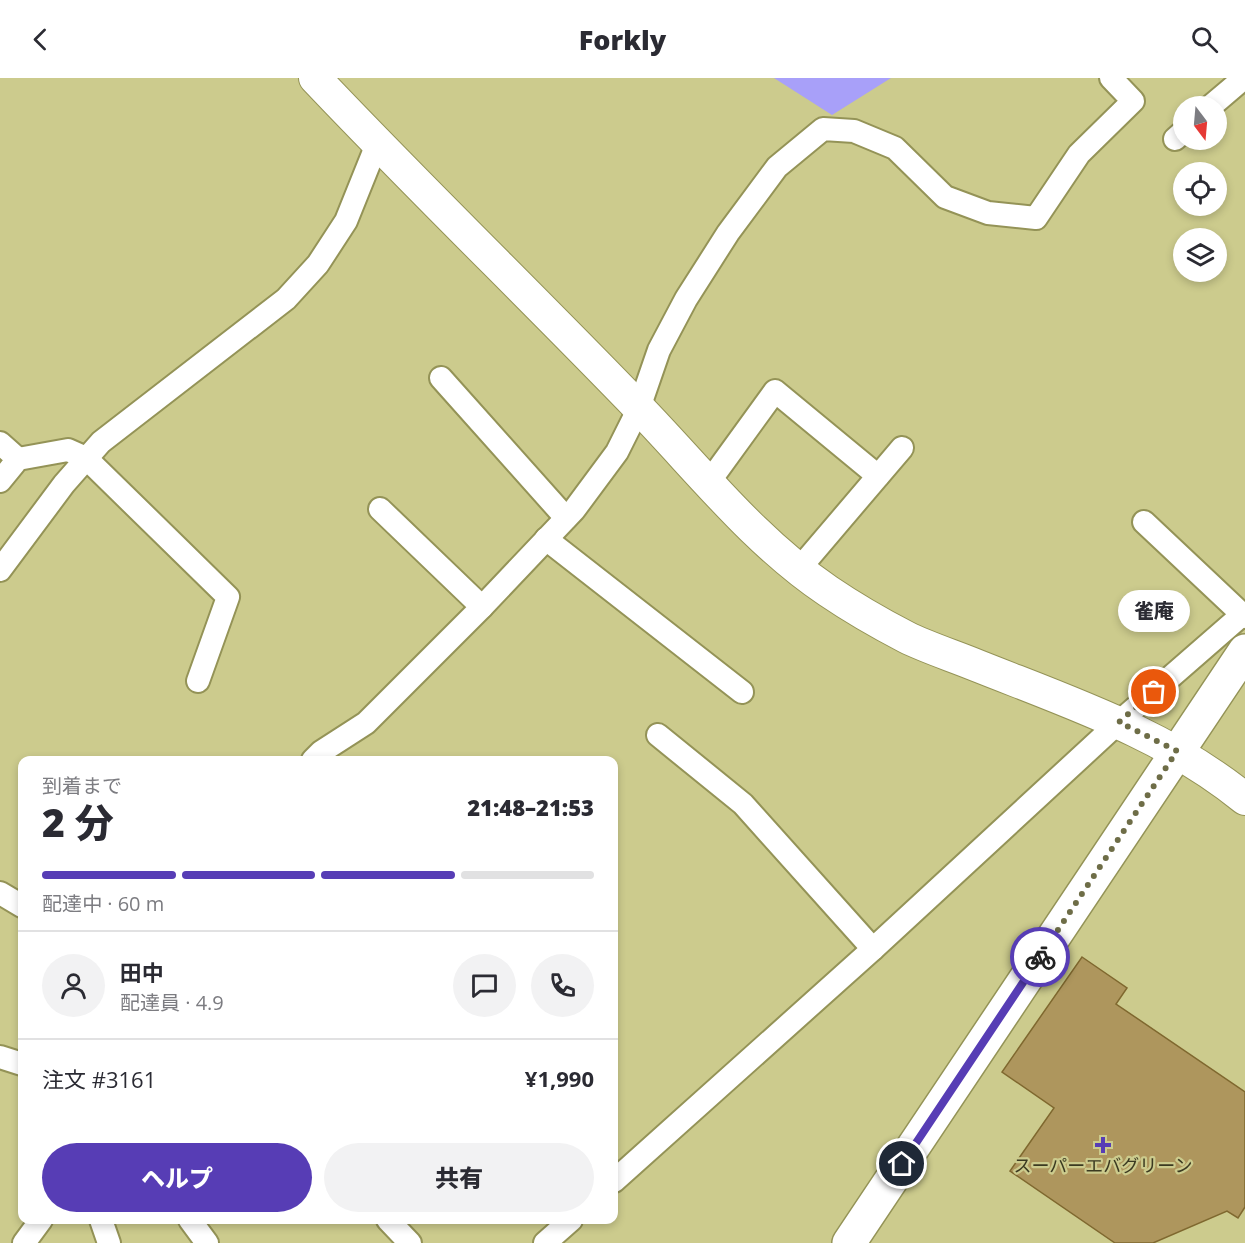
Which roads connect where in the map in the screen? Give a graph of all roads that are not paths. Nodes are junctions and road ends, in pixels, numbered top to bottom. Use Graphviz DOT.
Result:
graph roads {
  1 [pos="315,78"];
  2 [pos="1111,78"];
  3 [pos="1244,78"];
  4 [pos="1223,96"];
  5 [pos="377,144"];
  6 [pos="441,378"];
  7 [pos="639,408"];
  8 [pos="0,443"];
  9 [pos="902,448"];
  10 [pos="86,458"];
  11 [pos="18,459"];
  12 [pos="878,476"];
  13 [pos="0,480"];
  14 [pos="709,482"];
  15 [pos="380,509"];
  16 [pos="566,518"];
  17 [pos="1144,522"];
  18 [pos="546,539"];
  19 [pos="799,568"];
  20 [pos="0,570"];
  21 [pos="482,607"];
  22 [pos="1244,616"];
  23 [pos="1245,651"];
  24 [pos="198,681"];
  25 [pos="741,692"];
  26 [pos="1119,722"];
  27 [pos="658,735"];
  28 [pos="1177,751"];
  29 [pos="317,756"];
  30 [pos="1245,799"];
  31 [pos="0,893"];
  32 [pos="18,904"];
  33 [pos="873,949"];
  34 [pos="0,1057"];
  35 [pos="18,1063"];
  36 [pos="618,1177"];
  37 [pos="38,1224"];
  38 [pos="102,1224"];
  39 [pos="192,1224"];
  40 [pos="392,1224"];
  41 [pos="566,1224"];
  42 [pos="24,1243"];
  43 [pos="109,1243"];
  44 [pos="207,1243"];
  45 [pos="410,1243"];
  46 [pos="545,1243"];
  47 [pos="849,1243"];
  1 -- 5 [label="street"];
  2 -- 7 [label="street"];
  3 -- 4 [label="street"];
  5 -- 7 [label="street"];
  5 -- 10 [label="street"];
  6 -- 16 [label="street"];
  7 -- 14 [label="street"];
  7 -- 16 [label="street"];
  8 -- 11 [label="street"];
  9 -- 12 [label="street"];
  10 -- 11 [label="street"];
  10 -- 20 [label="street"];
  10 -- 24 [label="street"];
  11 -- 13 [label="street"];
  12 -- 14 [label="street"];
  12 -- 19 [label="street"];
  14 -- 19 [label="street"];
  15 -- 21 [label="street"];
  16 -- 18 [label="street"];
  17 -- 22 [label="street"];
  18 -- 21 [label="street"];
  18 -- 25 [label="street"];
  19 -- 26 [label="street"];
  21 -- 29 [label="street"];
  22 -- 26 [label="street"];
  23 -- 28 [label="main road"];
  26 -- 28 [label="street"];
  26 -- 33 [label="street"];
  27 -- 33 [label="street"];
  28 -- 30 [label="street"];
  28 -- 47 [label="main road"];
  31 -- 32 [label="street"];
  33 -- 36 [label="street"];
  34 -- 35 [label="street"];
  37 -- 42 [label="street"];
  38 -- 43 [label="street"];
  39 -- 44 [label="street"];
  40 -- 45 [label="street"];
  41 -- 46 [label="street"];
}
